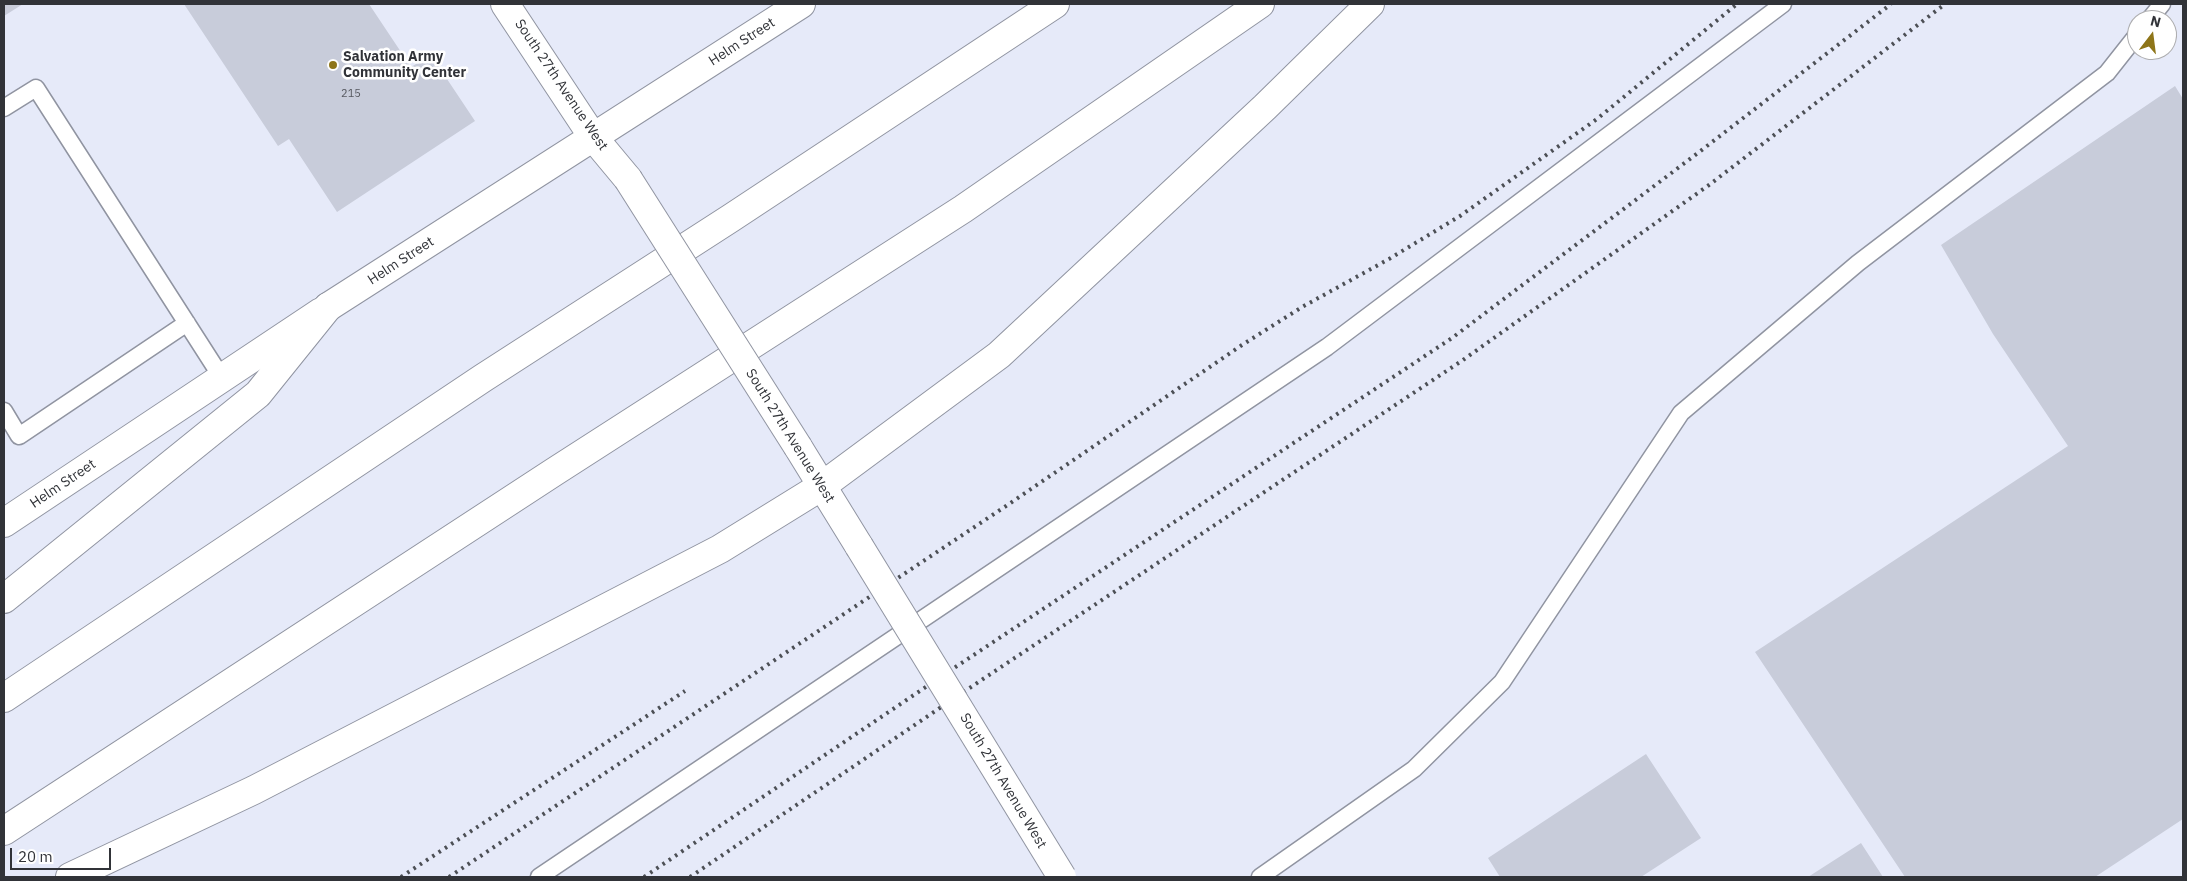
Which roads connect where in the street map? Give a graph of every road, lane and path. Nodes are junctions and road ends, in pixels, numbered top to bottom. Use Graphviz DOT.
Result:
graph roads {
  1 [pos="505,4"];
  2 [pos="802,4"];
  3 [pos="1055,4"];
  4 [pos="1260,4"];
  5 [pos="1370,4"];
  6 [pos="1783,4"];
  7 [pos="2127,48"];
  8 [pos="4,108"];
  9 [pos="594,137"];
  10 [pos="328,307"];
  11 [pos="187,323"];
  12 [pos="222,378"];
  13 [pos="4,411"];
  14 [pos="822,486"];
  15 [pos="4,521"];
  16 [pos="4,599"];
  17 [pos="4,698"];
  18 [pos="4,831"];
  19 [pos="70,877"];
  20 [pos="538,877"];
  21 [pos="1062,877"];
  22 [pos="1260,877"];
  1 -- 9 [label="main road, South 27th Avenue West"];
  2 -- 9 [label="main road, Helm Street"];
  3 -- 17 [label="main road"];
  4 -- 18 [label="main road"];
  5 -- 14 [label="main road"];
  6 -- 20 [label="lane"];
  7 -- 22 [label="lane"];
  8 -- 11 [label="lane"];
  9 -- 10 [label="main road, Helm Street"];
  9 -- 14 [label="main road, South 27th Avenue West, bridge"];
  10 -- 12 [label="main road, Helm Street"];
  10 -- 16 [label="main road"];
  11 -- 12 [label="lane"];
  11 -- 13 [label="lane"];
  12 -- 15 [label="main road, Helm Street"];
  14 -- 19 [label="main road"];
  14 -- 21 [label="main road, South 27th Avenue West, bridge"];
}
